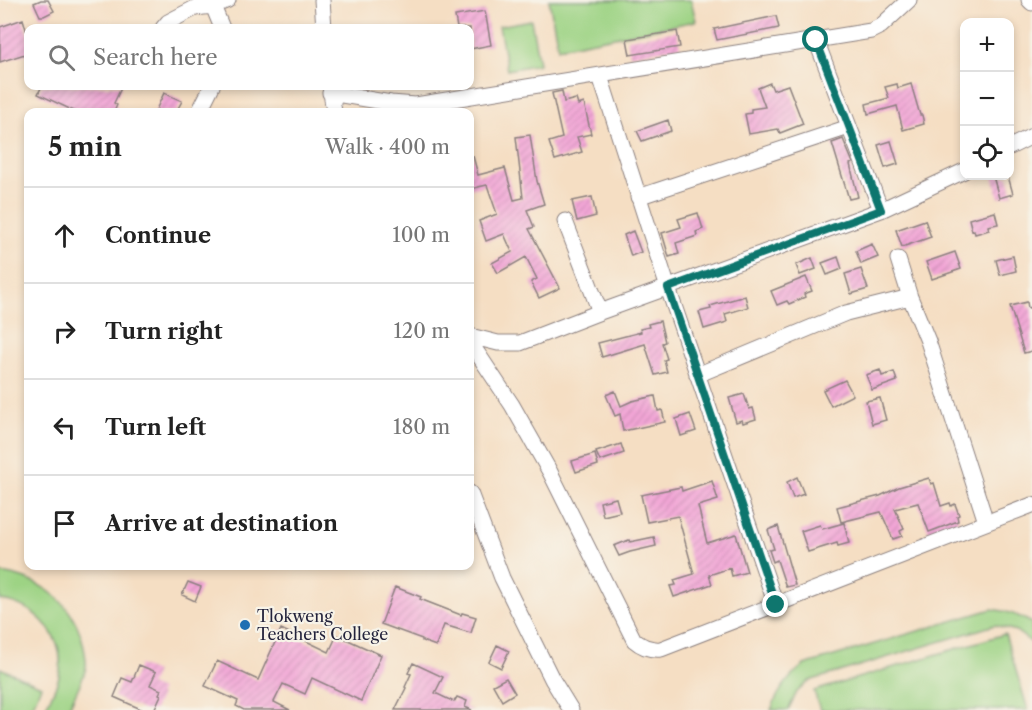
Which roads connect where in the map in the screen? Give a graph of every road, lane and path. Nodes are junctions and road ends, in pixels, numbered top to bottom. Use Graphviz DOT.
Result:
graph roads {
  1 [pos="228,0"];
  2 [pos="322,0"];
  3 [pos="909,0"];
  4 [pos="213,6"];
  5 [pos="166,24"];
  6 [pos="220,24"];
  7 [pos="324,24"];
  8 [pos="816,40"];
  9 [pos="600,76"];
  10 [pos="210,90"];
  11 [pos="330,90"];
  12 [pos="334,90"];
  13 [pos="201,108"];
  14 [pos="333,108"];
  15 [pos="849,127"];
  16 [pos="1032,135"];
  17 [pos="1014,145"];
  18 [pos="960,173"];
  19 [pos="639,197"];
  20 [pos="881,210"];
  21 [pos="565,221"];
  22 [pos="898,259"];
  23 [pos="668,288"];
  24 [pos="910,297"];
  25 [pos="600,312"];
  26 [pos="474,337"];
  27 [pos="474,348"];
  28 [pos="698,375"];
  29 [pos="474,504"];
  30 [pos="1032,505"];
  31 [pos="986,522"];
  32 [pos="776,605"];
  33 [pos="571,710"];
  1 -- 4 [label="street"];
  2 -- 7 [label="street"];
  3 -- 8 [label="street"];
  4 -- 5 [label="street"];
  4 -- 6 [label="street"];
  8 -- 9 [label="street"];
  8 -- 15 [label="street"];
  9 -- 12 [label="street"];
  9 -- 19 [label="street"];
  10 -- 13 [label="street"];
  11 -- 14 [label="street"];
  15 -- 19 [label="street"];
  15 -- 20 [label="street"];
  16 -- 17 [label="street"];
  18 -- 20 [label="street"];
  19 -- 23 [label="street"];
  20 -- 23 [label="street"];
  21 -- 25 [label="street"];
  22 -- 24 [label="street"];
  23 -- 25 [label="street"];
  23 -- 28 [label="street"];
  24 -- 28 [label="street"];
  24 -- 31 [label="street"];
  25 -- 26 [label="street"];
  27 -- 32 [label="street"];
  28 -- 32 [label="street"];
  29 -- 33 [label="street"];
  30 -- 31 [label="street"];
  31 -- 32 [label="street"];
}
